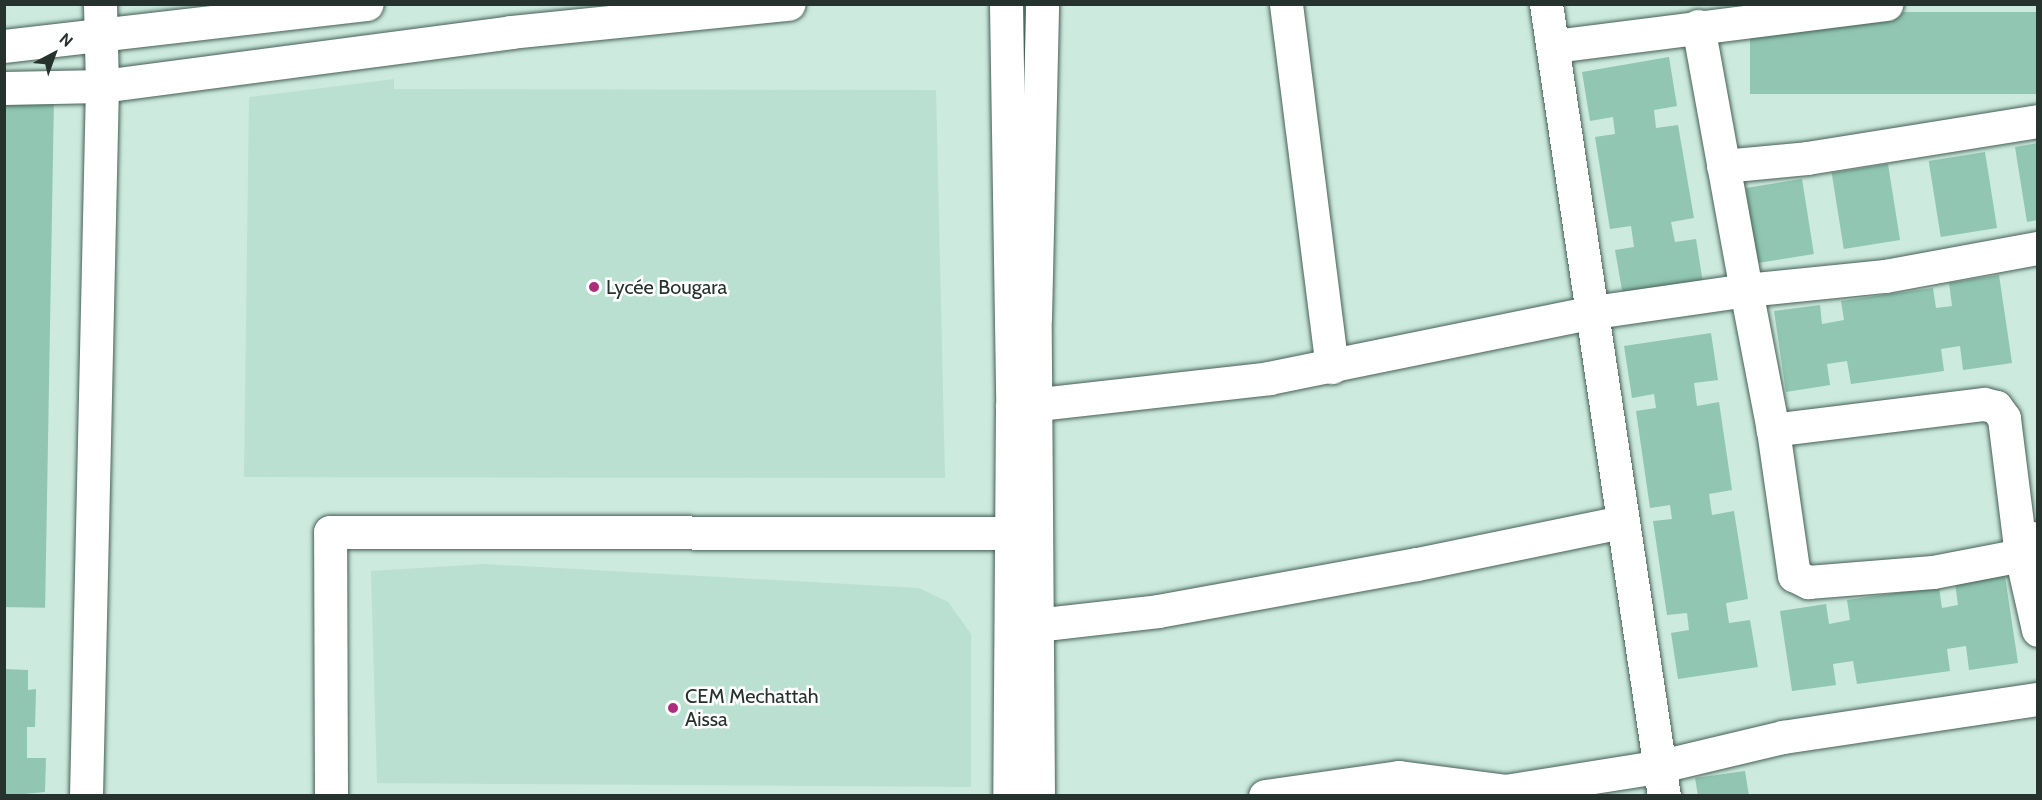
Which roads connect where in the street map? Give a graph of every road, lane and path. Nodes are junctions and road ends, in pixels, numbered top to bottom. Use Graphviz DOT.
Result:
graph roads {
  1 [pos="100,4"];
  2 [pos="367,4"];
  3 [pos="789,4"];
  4 [pos="1006,4"];
  5 [pos="1042,4"];
  6 [pos="1286,4"];
  7 [pos="1546,4"];
  8 [pos="1886,4"];
  9 [pos="1698,26"];
  10 [pos="99,37"];
  11 [pos="4,46"];
  12 [pos="1554,46"];
  13 [pos="102,86"];
  14 [pos="4,88"];
  15 [pos="2037,121"];
  16 [pos="1722,166"];
  17 [pos="2037,248"];
  18 [pos="1746,290"];
  19 [pos="1594,312"];
  20 [pos="1332,367"];
  21 [pos="1024,407"];
  22 [pos="1773,430"];
  23 [pos="1621,522"];
  24 [pos="1011,533"];
  25 [pos="2029,543"];
  26 [pos="1036,625"];
  27 [pos="2037,630"];
  28 [pos="2037,699"];
  29 [pos="1660,781"];
  30 [pos="1400,786"];
  31 [pos="86,795"];
  32 [pos="331,795"];
  33 [pos="1009,795"];
  34 [pos="1038,795"];
  35 [pos="1265,795"];
  1 -- 10 [label="street"];
  2 -- 10 [label="street"];
  3 -- 13 [label="street"];
  4 -- 21 [label="street"];
  5 -- 21 [label="street"];
  6 -- 20 [label="street"];
  7 -- 12 [label="street"];
  8 -- 9 [label="street"];
  9 -- 12 [label="street"];
  9 -- 16 [label="street"];
  10 -- 11 [label="street"];
  10 -- 13 [label="street"];
  12 -- 19 [label="street"];
  13 -- 14 [label="street"];
  13 -- 31 [label="street"];
  15 -- 16 [label="street"];
  16 -- 18 [label="street"];
  17 -- 18 [label="street"];
  18 -- 19 [label="street"];
  18 -- 22 [label="street"];
  19 -- 20 [label="street"];
  19 -- 23 [label="street"];
  20 -- 21 [label="street"];
  21 -- 24 [label="street"];
  21 -- 26 [label="street"];
  22 -- 25 [label="street"];
  22 -- 25 [label="street"];
  23 -- 26 [label="street"];
  23 -- 29 [label="street"];
  24 -- 32 [label="street"];
  24 -- 33 [label="street"];
  25 -- 27 [label="street"];
  26 -- 34 [label="street"];
  28 -- 29 [label="street"];
  29 -- 30 [label="street"];
  30 -- 35 [label="street"];
}
